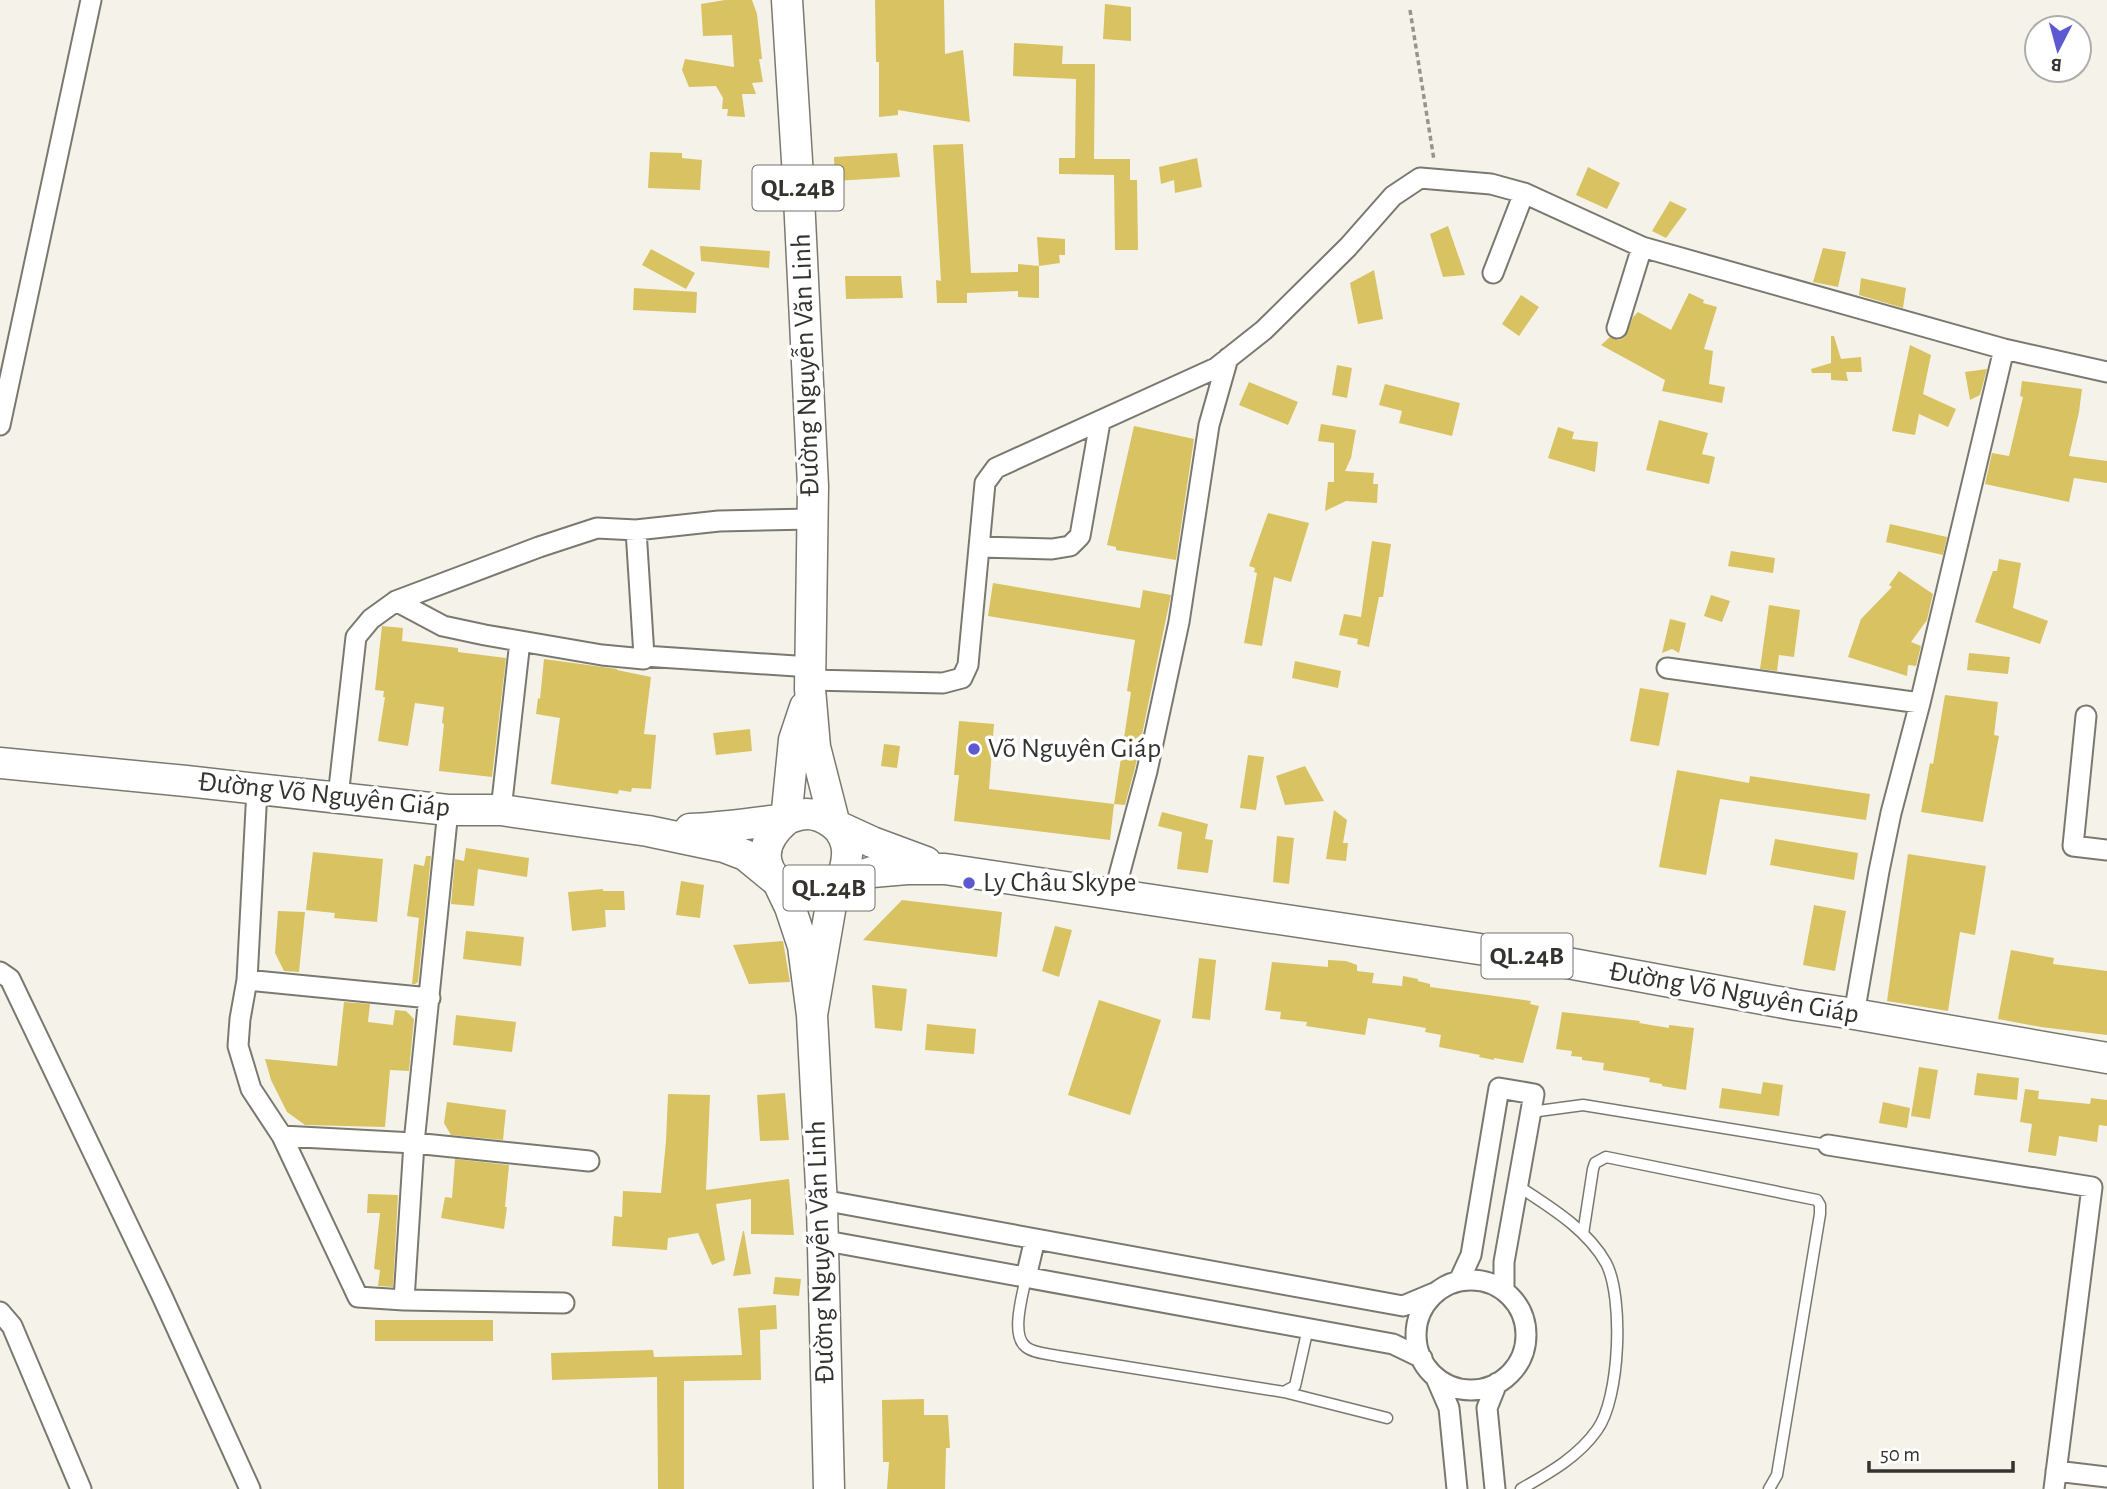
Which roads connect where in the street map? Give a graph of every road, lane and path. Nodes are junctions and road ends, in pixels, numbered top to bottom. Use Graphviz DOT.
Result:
graph roads {
  1 [pos="91,0"];
  2 [pos="787,0"];
  3 [pos="1410,10"];
  4 [pos="1437,178"];
  5 [pos="1524,194"];
  6 [pos="1642,247"];
  7 [pos="1493,273"];
  8 [pos="1617,328"];
  9 [pos="2004,349"];
  10 [pos="1228,358"];
  11 [pos="2107,372"];
  12 [pos="1100,422"];
  13 [pos="0,425"];
  14 [pos="811,519"];
  15 [pos="636,530"];
  16 [pos="979,547"];
  17 [pos="396,601"];
  18 [pos="520,641"];
  19 [pos="644,656"];
  20 [pos="1667,668"];
  21 [pos="810,678"];
  22 [pos="1920,703"];
  23 [pos="2086,716"];
  24 [pos="0,763"];
  25 [pos="257,789"];
  26 [pos="338,797"];
  27 [pos="448,810"];
  28 [pos="501,810"];
  29 [pos="786,820"];
  30 [pos="835,825"];
  31 [pos="648,831"];
  32 [pos="2107,850"];
  33 [pos="945,869"];
  34 [pos="778,882"];
  35 [pos="832,886"];
  36 [pos="1114,894"];
  37 [pos="247,979"];
  38 [pos="3,982"];
  39 [pos="430,998"];
  40 [pos="1854,1014"];
  41 [pos="812,1015"];
  42 [pos="2107,1058"];
  43 [pos="1531,1112"];
  44 [pos="282,1136"];
  45 [pos="414,1143"];
  46 [pos="1828,1144"];
  47 [pos="589,1161"];
  48 [pos="1517,1186"];
  49 [pos="2099,1189"];
  50 [pos="822,1200"];
  51 [pos="1583,1234"];
  52 [pos="1035,1239"];
  53 [pos="821,1240"];
  54 [pos="1026,1277"];
  55 [pos="1459,1281"];
  56 [pos="1504,1289"];
  57 [pos="1434,1293"];
  58 [pos="404,1300"];
  59 [pos="564,1303"];
  60 [pos="0,1312"];
  61 [pos="1308,1328"];
  62 [pos="1422,1358"];
  63 [pos="1436,1378"];
  64 [pos="1497,1383"];
  65 [pos="1284,1392"];
  66 [pos="1387,1418"];
  67 [pos="2107,1477"];
  68 [pos="2055,1480"];
  69 [pos="81,1489"];
  70 [pos="250,1489"];
  71 [pos="829,1489"];
  72 [pos="1457,1489"];
  73 [pos="1495,1489"];
  74 [pos="1521,1489"];
  75 [pos="1769,1489"];
  1 -- 13 [label="street"];
  2 -- 14 [label="main road, Đường Nguyễn Văn Linh / QL.24B"];
  3 -- 4 [label="path"];
  4 -- 5 [label="street"];
  4 -- 10 [label="street"];
  5 -- 6 [label="street"];
  5 -- 7 [label="street"];
  6 -- 8 [label="street"];
  6 -- 9 [label="street"];
  9 -- 11 [label="street"];
  9 -- 22 [label="street"];
  10 -- 12 [label="street"];
  10 -- 36 [label="street"];
  12 -- 16 [label="street"];
  12 -- 16 [label="street"];
  14 -- 15 [label="street"];
  14 -- 21 [label="main road, Đường Nguyễn Văn Linh / QL.24B"];
  15 -- 17 [label="street"];
  15 -- 19 [label="street"];
  16 -- 21 [label="street"];
  17 -- 18 [label="street"];
  17 -- 26 [label="street"];
  18 -- 19 [label="street"];
  18 -- 28 [label="street"];
  19 -- 21 [label="street"];
  20 -- 22 [label="street"];
  21 -- 29 [label="main road, Đường Nguyễn Văn Linh / QL.24B"];
  21 -- 30 [label="main road, Đường Nguyễn Văn Linh / QL.24B"];
  22 -- 40 [label="street"];
  23 -- 32 [label="street"];
  24 -- 25 [label="main road, Đường Võ Nguyên Giáp"];
  25 -- 26 [label="main road, Đường Võ Nguyên Giáp"];
  25 -- 37 [label="street"];
  26 -- 27 [label="main road, Đường Võ Nguyên Giáp"];
  27 -- 28 [label="main road, Đường Võ Nguyên Giáp"];
  27 -- 39 [label="street"];
  28 -- 31 [label="main road, Đường Võ Nguyên Giáp"];
  29 -- 30 [label="main road, QL.24B"];
  29 -- 31 [label="main road, Đường Võ Nguyên Giáp"];
  29 -- 34 [label="main road, QL.24B"];
  30 -- 33 [label="main road, Đường Võ Nguyên Giáp"];
  30 -- 35 [label="main road, QL.24B"];
  31 -- 34 [label="main road, Đường Võ Nguyên Giáp"];
  33 -- 35 [label="main road, Đường Võ Nguyên Giáp"];
  33 -- 36 [label="main road, Đường Võ Nguyên Giáp / QL.24B"];
  34 -- 35 [label="main road, QL.24B"];
  34 -- 41 [label="main road, Đường Nguyễn Văn Linh"];
  35 -- 41 [label="main road, Đường Nguyễn Văn Linh"];
  36 -- 40 [label="main road, Đường Võ Nguyên Giáp / QL.24B"];
  37 -- 39 [label="street"];
  37 -- 44 [label="street"];
  38 -- 70 [label="street"];
  39 -- 45 [label="street"];
  40 -- 42 [label="main road, Đường Võ Nguyên Giáp / QL.24B"];
  41 -- 50 [label="main road, Đường Nguyễn Văn Linh"];
  43 -- 46 [label="lane"];
  43 -- 48 [label="street"];
  43 -- 55 [label="street"];
  44 -- 45 [label="street"];
  44 -- 58 [label="street"];
  45 -- 47 [label="street"];
  45 -- 58 [label="street"];
  46 -- 49 [label="street"];
  48 -- 51 [label="lane"];
  48 -- 56 [label="street"];
  49 -- 68 [label="street"];
  50 -- 52 [label="street"];
  50 -- 53 [label="main road, Đường Nguyễn Văn Linh"];
  51 -- 74 [label="lane"];
  51 -- 75 [label="lane"];
  52 -- 54 [label="street"];
  52 -- 57 [label="street"];
  53 -- 54 [label="street"];
  53 -- 71 [label="main road, Đường Nguyễn Văn Linh"];
  54 -- 61 [label="street"];
  54 -- 65 [label="lane"];
  55 -- 56 [label="street"];
  55 -- 57 [label="street"];
  56 -- 64 [label="street"];
  57 -- 62 [label="street"];
  58 -- 59 [label="street"];
  60 -- 69 [label="street"];
  61 -- 62 [label="street"];
  61 -- 65 [label="lane"];
  62 -- 63 [label="street"];
  63 -- 64 [label="street"];
  63 -- 72 [label="street"];
  64 -- 73 [label="street"];
  65 -- 66 [label="lane"];
  67 -- 68 [label="street"];
}
